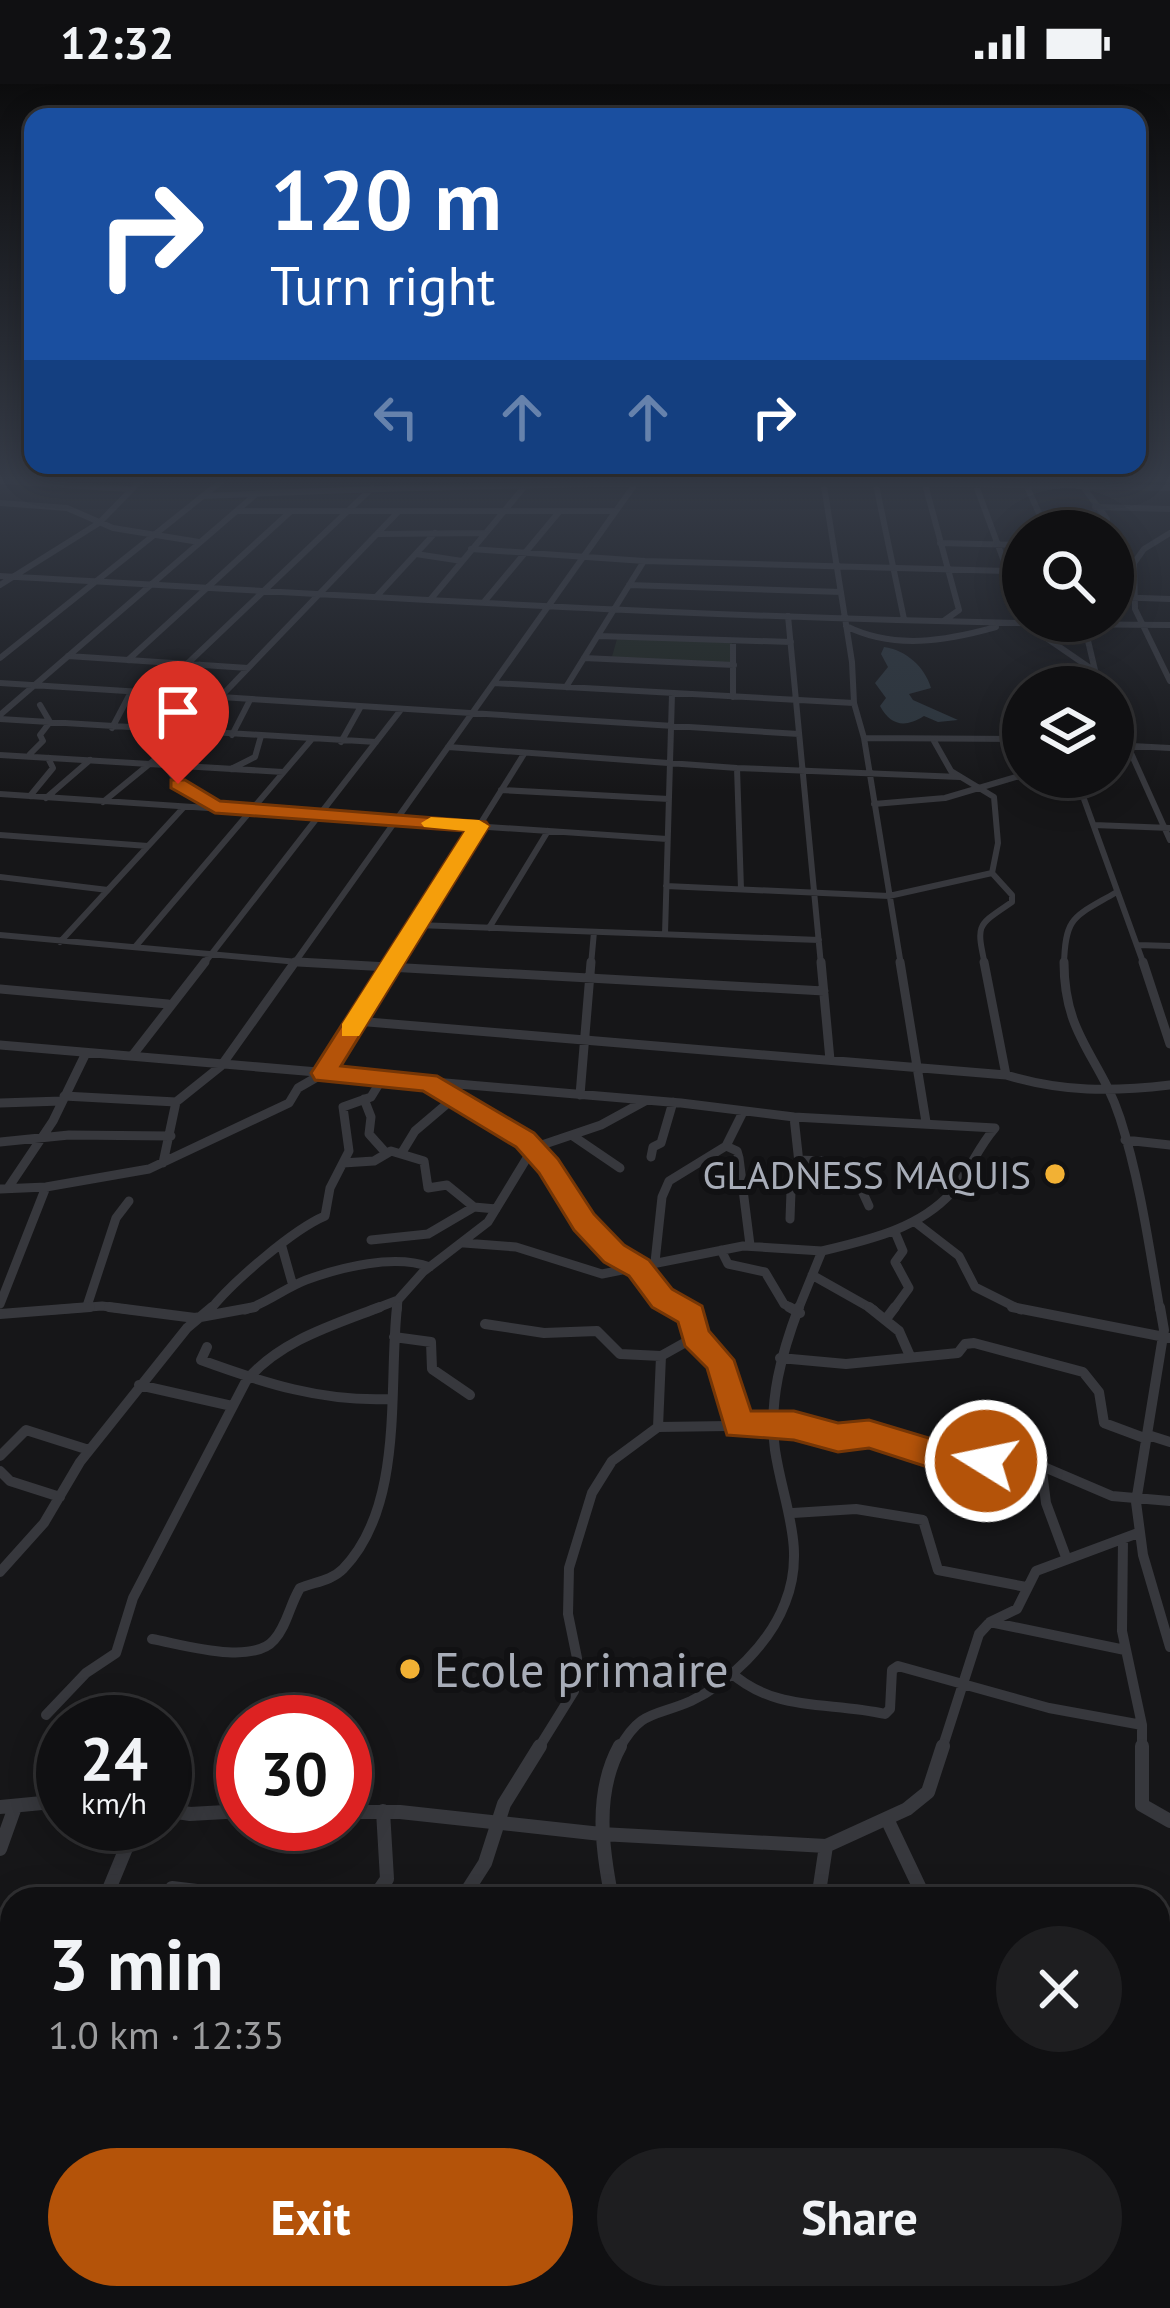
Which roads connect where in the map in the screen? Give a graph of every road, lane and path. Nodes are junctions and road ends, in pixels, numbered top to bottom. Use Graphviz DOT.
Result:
graph roads {
  1 [pos="93,584"];
  2 [pos="147,584"];
  3 [pos="151,584"];
  4 [pos="212,584"];
  5 [pos="274,584"];
  6 [pos="331,584"];
  7 [pos="388,584"];
  8 [pos="443,584"];
  9 [pos="499,584"];
  10 [pos="564,584"];
  11 [pos="840,584"];
  12 [pos="896,584"];
  13 [pos="951,584"];
  14 [pos="629,585"];
  15 [pos="209,587"];
  16 [pos="266,591"];
  17 [pos="841,592"];
  18 [pos="321,594"];
  19 [pos="376,597"];
  20 [pos="1134,598"];
  21 [pos="430,599"];
  22 [pos="1170,599"];
  23 [pos="484,602"];
  24 [pos="1134,602"];
  25 [pos="548,606"];
  26 [pos="614,610"];
  27 [pos="788,616"];
  28 [pos="904,619"];
  29 [pos="945,620"];
  30 [pos="845,622"];
  31 [pos="1002,622"];
  32 [pos="1134,624"];
  33 [pos="1140,624"];
  34 [pos="1170,625"];
  35 [pos="996,627"];
  36 [pos="598,636"];
  37 [pos="733,641"];
  38 [pos="791,642"];
  39 [pos="1050,642"];
  40 [pos="68,656"];
  41 [pos="1170,656"];
  42 [pos="0,658"];
  43 [pos="584,658"];
  44 [pos="1159,659"];
  45 [pos="128,660"];
  46 [pos="187,664"];
  47 [pos="200,664"];
  48 [pos="734,664"];
  49 [pos="1083,666"];
  50 [pos="248,668"];
  51 [pos="1170,681"];
  52 [pos="0,682"];
  53 [pos="494,683"];
  54 [pos="34,685"];
  55 [pos="566,687"];
  56 [pos="131,692"];
  57 [pos="672,694"];
  58 [pos="178,695"];
  59 [pos="734,697"];
  60 [pos="219,698"];
  61 [pos="250,700"];
  62 [pos="796,701"];
  63 [pos="854,703"];
  64 [pos="40,705"];
  65 [pos="360,708"];
  66 [pos="400,711"];
  67 [pos="470,715"];
  68 [pos="0,717"];
  69 [pos="50,722"];
  70 [pos="112,728"];
  71 [pos="669,728"];
  72 [pos="186,732"];
  73 [pos="232,734"];
  74 [pos="800,734"];
  75 [pos="261,736"];
  76 [pos="864,738"];
  77 [pos="1002,739"];
  78 [pos="311,740"];
  79 [pos="934,741"];
  80 [pos="341,742"];
  81 [pos="376,742"];
  82 [pos="1134,746"];
  83 [pos="448,747"];
  84 [pos="1170,748"];
  85 [pos="1134,753"];
  86 [pos="524,754"];
  87 [pos="0,755"];
  88 [pos="26,756"];
  89 [pos="48,758"];
  90 [pos="90,760"];
  91 [pos="152,764"];
  92 [pos="669,764"];
  93 [pos="165,765"];
  94 [pos="737,768"];
  95 [pos="231,769"];
  96 [pos="802,771"];
  97 [pos="283,772"];
  98 [pos="869,773"];
  99 [pos="960,777"];
  100 [pos="1002,781"];
  101 [pos="984,787"];
  102 [pos="501,790"];
  103 [pos="0,794"];
  104 [pos="30,796"];
  105 [pos="46,798"];
  106 [pos="1084,798"];
  107 [pos="669,799"];
  108 [pos="104,802"];
  109 [pos="874,804"];
  110 [pos="184,807"];
  111 [pos="215,807"];
  112 [pos="250,811"];
  113 [pos="317,815"];
  114 [pos="395,820"];
  115 [pos="1094,825"];
  116 [pos="479,826"];
  117 [pos="1168,828"];
  118 [pos="548,831"];
  119 [pos="0,835"];
  120 [pos="667,839"];
  121 [pos="1170,840"];
  122 [pos="148,846"];
  123 [pos="992,873"];
  124 [pos="0,877"];
  125 [pos="666,886"];
  126 [pos="741,889"];
  127 [pos="108,890"];
  128 [pos="814,892"];
  129 [pos="1115,893"];
  130 [pos="889,896"];
  131 [pos="417,925"];
  132 [pos="489,928"];
  133 [pos="594,932"];
  134 [pos="664,934"];
  135 [pos="0,935"];
  136 [pos="819,940"];
  137 [pos="60,942"];
  138 [pos="1138,945"];
  139 [pos="1170,946"];
  140 [pos="135,947"];
  141 [pos="208,953"];
  142 [pos="297,959"];
  143 [pos="388,970"];
  144 [pos="588,982"];
  145 [pos="0,989"];
  146 [pos="824,991"];
  147 [pos="1164,1001"];
  148 [pos="168,1004"];
  149 [pos="356,1021"];
  150 [pos="584,1038"];
  151 [pos="1170,1044"];
  152 [pos="0,1045"];
  153 [pos="86,1053"];
  154 [pos="132,1056"];
  155 [pos="830,1060"];
  156 [pos="221,1066"];
  157 [pos="916,1067"];
  158 [pos="323,1073"];
  159 [pos="1006,1075"];
  160 [pos="382,1079"];
  161 [pos="428,1082"];
  162 [pos="1170,1084"];
  163 [pos="1107,1094"];
  164 [pos="580,1095"];
  165 [pos="455,1097"];
  166 [pos="63,1098"];
  167 [pos="364,1099"];
  168 [pos="645,1101"];
  169 [pos="176,1102"];
  170 [pos="673,1102"];
  171 [pos="0,1103"];
  172 [pos="743,1112"];
  173 [pos="794,1118"];
  174 [pos="926,1122"];
  175 [pos="171,1136"];
  176 [pos="573,1136"];
  177 [pos="1124,1140"];
  178 [pos="40,1141"];
  179 [pos="0,1142"];
  180 [pos="1170,1144"];
  181 [pos="726,1146"];
  182 [pos="533,1148"];
  183 [pos="386,1153"];
  184 [pos="401,1154"];
  185 [pos="651,1157"];
  186 [pos="799,1160"];
  187 [pos="343,1162"];
  188 [pos="163,1163"];
  189 [pos="620,1168"];
  190 [pos="46,1187"];
  191 [pos="4,1188"];
  192 [pos="129,1201"];
  193 [pos="869,1206"];
  194 [pos="474,1207"];
  195 [pos="496,1209"];
  196 [pos="790,1219"];
  197 [pos="915,1222"];
  198 [pos="895,1232"];
  199 [pos="371,1240"];
  200 [pos="464,1244"];
  201 [pos="750,1245"];
  202 [pos="282,1247"];
  203 [pos="721,1250"];
  204 [pos="822,1251"];
  205 [pos="18,1262"];
  206 [pos="655,1262"];
  207 [pos="430,1267"];
  208 [pos="639,1268"];
  209 [pos="0,1269"];
  210 [pos="812,1275"];
  211 [pos="293,1286"];
  212 [pos="398,1300"];
  213 [pos="0,1304"];
  214 [pos="87,1306"];
  215 [pos="800,1313"];
  216 [pos="0,1314"];
  217 [pos="195,1318"];
  218 [pos="886,1319"];
  219 [pos="484,1324"];
  220 [pos="394,1337"];
  221 [pos="695,1337"];
  222 [pos="1166,1338"];
  223 [pos="207,1347"];
  224 [pos="661,1356"];
  225 [pos="910,1356"];
  226 [pos="780,1358"];
  227 [pos="246,1381"];
  228 [pos="139,1385"];
  229 [pos="470,1395"];
  230 [pos="390,1399"];
  231 [pos="232,1406"];
  232 [pos="738,1425"];
  233 [pos="773,1425"];
  234 [pos="658,1427"];
  235 [pos="1148,1437"];
  236 [pos="1170,1442"];
  237 [pos="89,1450"];
  238 [pos="0,1456"];
  239 [pos="1041,1463"];
  240 [pos="0,1471"];
  241 [pos="60,1497"];
  242 [pos="1170,1501"];
  243 [pos="1136,1502"];
  244 [pos="793,1513"];
  245 [pos="1138,1533"];
  246 [pos="1123,1539"];
  247 [pos="1066,1557"];
  248 [pos="0,1572"];
  249 [pos="1026,1587"];
  250 [pos="989,1622"];
  251 [pos="152,1640"];
  252 [pos="1170,1646"];
  253 [pos="1125,1650"];
  254 [pos="729,1671"];
  255 [pos="960,1685"];
  256 [pos="65,1695"];
  257 [pos="1142,1724"];
  258 [pos="8,1807"];
  259 [pos="383,1810"];
  260 [pos="372,1811"];
  261 [pos="886,1819"];
  262 [pos="496,1821"];
  263 [pos="1170,1821"];
  264 [pos="601,1834"];
  265 [pos="826,1846"];
  266 [pos="0,1849"];
  267 [pos="125,1851"];
  268 [pos="110,1887"];
  269 [pos="381,1887"];
  270 [pos="470,1887"];
  271 [pos="610,1887"];
  272 [pos="820,1887"];
  273 [pos="919,1887"];
  1 -- 42 [label="street"];
  2 -- 3 [label="street"];
  3 -- 15 [label="street"];
  3 -- 40 [label="street"];
  4 -- 15 [label="street"];
  5 -- 16 [label="street"];
  6 -- 18 [label="street"];
  7 -- 19 [label="street"];
  8 -- 21 [label="street"];
  9 -- 23 [label="street"];
  10 -- 25 [label="street"];
  11 -- 17 [label="street"];
  12 -- 28 [label="street"];
  13 -- 29 [label="street"];
  14 -- 17 [label="street"];
  14 -- 26 [label="street"];
  15 -- 16 [label="street"];
  15 -- 45 [label="street"];
  16 -- 18 [label="street"];
  16 -- 46 [label="street"];
  17 -- 30 [label="street"];
  18 -- 19 [label="street"];
  18 -- 50 [label="street"];
  19 -- 21 [label="street"];
  20 -- 22 [label="street"];
  21 -- 23 [label="street"];
  23 -- 25 [label="street"];
  24 -- 33 [label="street"];
  25 -- 26 [label="street"];
  25 -- 53 [label="street"];
  26 -- 27 [label="street"];
  26 -- 36 [label="street"];
  27 -- 30 [label="street"];
  27 -- 38 [label="street"];
  28 -- 29 [label="street"];
  28 -- 30 [label="street"];
  29 -- 31 [label="street"];
  30 -- 35 [label="street"];
  30 -- 63 [label="street"];
  32 -- 33 [label="street"];
  33 -- 34 [label="street"];
  33 -- 44 [label="street"];
  36 -- 37 [label="street"];
  36 -- 43 [label="street"];
  37 -- 38 [label="street"];
  37 -- 48 [label="street"];
  38 -- 62 [label="street"];
  39 -- 49 [label="street"];
  40 -- 45 [label="street"];
  40 -- 54 [label="street"];
  41 -- 44 [label="street"];
  43 -- 48 [label="street"];
  43 -- 55 [label="street"];
  44 -- 51 [label="street"];
  45 -- 46 [label="street"];
  46 -- 47 [label="street"];
  47 -- 50 [label="street"];
  47 -- 58 [label="street"];
  48 -- 59 [label="street"];
  50 -- 60 [label="street"];
  52 -- 54 [label="street"];
  53 -- 55 [label="street"];
  53 -- 67 [label="street"];
  54 -- 56 [label="street"];
  54 -- 68 [label="street"];
  55 -- 57 [label="street"];
  56 -- 58 [label="street"];
  56 -- 70 [label="street"];
  57 -- 59 [label="street"];
  57 -- 71 [label="street"];
  58 -- 60 [label="street"];
  59 -- 62 [label="street"];
  60 -- 61 [label="street"];
  60 -- 72 [label="street"];
  61 -- 65 [label="street"];
  61 -- 73 [label="street"];
  62 -- 63 [label="street"];
  62 -- 74 [label="street"];
  63 -- 76 [label="street"];
  64 -- 69 [label="street"];
  65 -- 66 [label="street"];
  65 -- 80 [label="street"];
  66 -- 67 [label="street"];
  66 -- 81 [label="street"];
  67 -- 71 [label="street"];
  67 -- 83 [label="street"];
  68 -- 69 [label="street"];
  69 -- 70 [label="street"];
  69 -- 88 [label="street"];
  70 -- 72 [label="street"];
  71 -- 74 [label="street"];
  71 -- 92 [label="street"];
  72 -- 73 [label="street"];
  72 -- 91 [label="street"];
  73 -- 75 [label="street"];
  74 -- 96 [label="street"];
  75 -- 78 [label="street"];
  75 -- 95 [label="street"];
  76 -- 79 [label="street"];
  76 -- 98 [label="street"];
  77 -- 79 [label="street"];
  78 -- 80 [label="street"];
  78 -- 97 [label="street"];
  79 -- 99 [label="street"];
  80 -- 81 [label="street"];
  81 -- 113 [label="street"];
  82 -- 84 [label="street"];
  83 -- 86 [label="street"];
  83 -- 114 [label="street"];
  85 -- 117 [label="street"];
  86 -- 92 [label="street"];
  86 -- 102 [label="street"];
  87 -- 88 [label="street"];
  88 -- 89 [label="street"];
  89 -- 90 [label="street"];
  89 -- 104 [label="street"];
  90 -- 91 [label="street"];
  90 -- 105 [label="street"];
  91 -- 93 [label="street"];
  91 -- 108 [label="street"];
  92 -- 94 [label="street"];
  92 -- 107 [label="street"];
  93 -- 95 [label="street"];
  93 -- 111 [label="street"];
  94 -- 96 [label="street"];
  94 -- 126 [label="street"];
  95 -- 97 [label="street"];
  96 -- 98 [label="street"];
  96 -- 128 [label="street"];
  97 -- 112 [label="street"];
  98 -- 99 [label="street"];
  98 -- 109 [label="street"];
  99 -- 101 [label="street"];
  100 -- 101 [label="street"];
  101 -- 109 [label="street"];
  101 -- 123 [label="street"];
  102 -- 107 [label="street"];
  102 -- 116 [label="street"];
  103 -- 104 [label="street"];
  104 -- 105 [label="street"];
  105 -- 108 [label="street"];
  106 -- 115 [label="street"];
  107 -- 120 [label="street"];
  108 -- 110 [label="street"];
  109 -- 130 [label="street"];
  110 -- 111 [label="street"];
  110 -- 122 [label="street"];
  111 -- 112 [label="street"];
  112 -- 113 [label="street"];
  112 -- 140 [label="street"];
  113 -- 114 [label="street"];
  113 -- 141 [label="street"];
  114 -- 116 [label="street"];
  114 -- 142 [label="street"];
  115 -- 117 [label="street"];
  115 -- 129 [label="street"];
  116 -- 118 [label="street"];
  116 -- 131 [label="street"];
  117 -- 121 [label="street"];
  118 -- 120 [label="street"];
  118 -- 132 [label="street"];
  119 -- 122 [label="street"];
  120 -- 125 [label="street"];
  122 -- 127 [label="street"];
  123 -- 130 [label="street"];
  123 -- 159 [label="street"];
  124 -- 127 [label="street"];
  125 -- 126 [label="street"];
  125 -- 134 [label="street"];
  126 -- 128 [label="street"];
  127 -- 137 [label="street"];
  128 -- 130 [label="street"];
  128 -- 136 [label="street"];
  129 -- 138 [label="street"];
  129 -- 163 [label="street"];
  130 -- 157 [label="street"];
  131 -- 132 [label="street"];
  131 -- 143 [label="street"];
  132 -- 133 [label="street"];
  133 -- 134 [label="street"];
  133 -- 144 [label="street"];
  134 -- 136 [label="street"];
  135 -- 137 [label="street"];
  136 -- 146 [label="street"];
  137 -- 140 [label="street"];
  138 -- 139 [label="street"];
  138 -- 147 [label="street"];
  140 -- 141 [label="street"];
  141 -- 142 [label="street"];
  141 -- 148 [label="street"];
  142 -- 143 [label="street"];
  142 -- 156 [label="street"];
  143 -- 144 [label="street"];
  143 -- 149 [label="street"];
  144 -- 146 [label="street"];
  144 -- 150 [label="street"];
  145 -- 148 [label="street"];
  146 -- 155 [label="street"];
  147 -- 151 [label="street"];
  148 -- 154 [label="street"];
  149 -- 150 [label="street"];
  149 -- 158 [label="street"];
  150 -- 155 [label="street"];
  150 -- 164 [label="street"];
  152 -- 153 [label="street"];
  153 -- 154 [label="street"];
  153 -- 166 [label="street"];
  154 -- 156 [label="street"];
  155 -- 157 [label="street"];
  156 -- 158 [label="street"];
  156 -- 169 [label="street"];
  157 -- 159 [label="street"];
  157 -- 174 [label="street"];
  158 -- 160 [label="street"];
  158 -- 188 [label="street"];
  159 -- 163 [label="street"];
  160 -- 161 [label="street"];
  160 -- 167 [label="street"];
  161 -- 164 [label="street"];
  161 -- 165 [label="street"];
  162 -- 163 [label="street"];
  163 -- 177 [label="street"];
  164 -- 168 [label="street"];
  165 -- 182 [label="street"];
  165 -- 184 [label="street"];
  166 -- 169 [label="street"];
  166 -- 171 [label="street"];
  166 -- 178 [label="street"];
  167 -- 183 [label="street"];
  167 -- 187 [label="street"];
  168 -- 170 [label="street"];
  168 -- 176 [label="street"];
  169 -- 175 [label="street"];
  170 -- 172 [label="street"];
  170 -- 185 [label="street"];
  172 -- 173 [label="street"];
  172 -- 181 [label="street"];
  173 -- 174 [label="street"];
  173 -- 186 [label="street"];
  174 -- 197 [label="street"];
  175 -- 178 [label="street"];
  175 -- 188 [label="street"];
  176 -- 182 [label="street"];
  176 -- 189 [label="street"];
  177 -- 180 [label="street"];
  177 -- 222 [label="street"];
  178 -- 179 [label="street"];
  178 -- 191 [label="street"];
  181 -- 201 [label="street"];
  181 -- 206 [label="street"];
  182 -- 195 [label="street"];
  182 -- 208 [label="street"];
  183 -- 184 [label="street"];
  183 -- 187 [label="street"];
  184 -- 194 [label="street"];
  186 -- 193 [label="street"];
  186 -- 196 [label="street"];
  187 -- 202 [label="street"];
  188 -- 190 [label="street"];
  190 -- 191 [label="street"];
  190 -- 205 [label="street"];
  192 -- 214 [label="street"];
  194 -- 195 [label="street"];
  194 -- 199 [label="street"];
  195 -- 200 [label="street"];
  197 -- 198 [label="street"];
  197 -- 222 [label="street"];
  198 -- 204 [label="street"];
  198 -- 218 [label="street"];
  200 -- 207 [label="street"];
  200 -- 208 [label="street"];
  201 -- 203 [label="street"];
  201 -- 204 [label="street"];
  202 -- 211 [label="street"];
  202 -- 217 [label="street"];
  203 -- 206 [label="street"];
  203 -- 215 [label="street"];
  204 -- 210 [label="street"];
  205 -- 209 [label="street"];
  205 -- 213 [label="street"];
  206 -- 208 [label="street"];
  207 -- 211 [label="street"];
  207 -- 212 [label="street"];
  208 -- 221 [label="street"];
  210 -- 215 [label="street"];
  210 -- 218 [label="street"];
  211 -- 217 [label="street"];
  212 -- 220 [label="street"];
  212 -- 227 [label="street"];
  214 -- 216 [label="street"];
  214 -- 217 [label="street"];
  215 -- 226 [label="street"];
  217 -- 228 [label="street"];
  218 -- 225 [label="street"];
  219 -- 224 [label="street"];
  220 -- 229 [label="street"];
  220 -- 230 [label="street"];
  221 -- 224 [label="street"];
  221 -- 232 [label="street"];
  222 -- 235 [label="street"];
  223 -- 227 [label="street"];
  224 -- 234 [label="street"];
  225 -- 226 [label="street"];
  225 -- 235 [label="street"];
  226 -- 233 [label="street"];
  227 -- 230 [label="street"];
  227 -- 231 [label="street"];
  228 -- 231 [label="street"];
  228 -- 237 [label="street"];
  230 -- 251 [label="street"];
  231 -- 256 [label="street"];
  232 -- 233 [label="street"];
  232 -- 234 [label="street"];
  233 -- 239 [label="street"];
  233 -- 244 [label="street"];
  234 -- 262 [label="street"];
  235 -- 236 [label="street"];
  235 -- 243 [label="street"];
  237 -- 238 [label="street"];
  237 -- 241 [label="street"];
  239 -- 243 [label="street"];
  239 -- 247 [label="street"];
  240 -- 241 [label="street"];
  241 -- 248 [label="street"];
  242 -- 243 [label="street"];
  243 -- 245 [label="street"];
  244 -- 249 [label="street"];
  244 -- 254 [label="street"];
  245 -- 246 [label="street"];
  245 -- 252 [label="street"];
  246 -- 247 [label="street"];
  246 -- 253 [label="street"];
  247 -- 249 [label="street"];
  249 -- 250 [label="street"];
  250 -- 253 [label="street"];
  250 -- 255 [label="street"];
  253 -- 257 [label="street"];
  254 -- 255 [label="street"];
  254 -- 264 [label="street"];
  255 -- 257 [label="street"];
  255 -- 261 [label="street"];
  257 -- 263 [label="street"];
  258 -- 266 [label="street"];
  259 -- 260 [label="street"];
  259 -- 262 [label="street"];
  259 -- 269 [label="street"];
  261 -- 265 [label="street"];
  261 -- 273 [label="street"];
  262 -- 264 [label="street"];
  262 -- 270 [label="street"];
  264 -- 265 [label="street"];
  264 -- 271 [label="street"];
  265 -- 272 [label="street"];
  267 -- 268 [label="street"];
}
